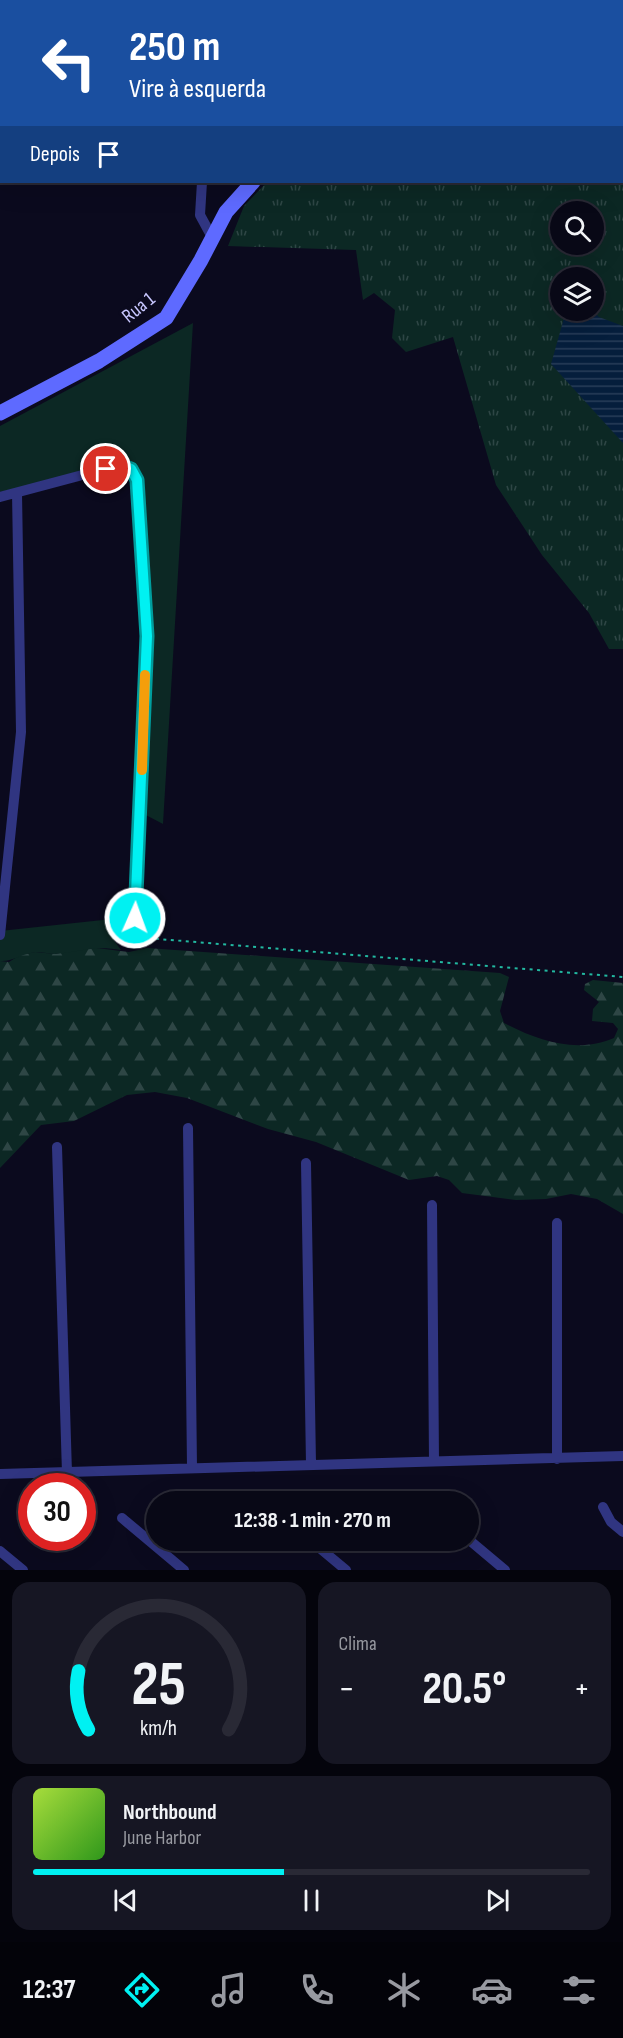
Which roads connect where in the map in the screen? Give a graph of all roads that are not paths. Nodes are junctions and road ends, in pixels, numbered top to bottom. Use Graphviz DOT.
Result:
graph roads {
  1 [pos="202,183"];
  2 [pos="252,183"];
  3 [pos="213,239"];
  4 [pos="0,413"];
  5 [pos="17,493"];
  6 [pos="0,497"];
  7 [pos="135,918"];
  8 [pos="0,935"];
  9 [pos="188,1128"];
  10 [pos="57,1147"];
  11 [pos="306,1163"];
  12 [pos="432,1205"];
  13 [pos="557,1223"];
  14 [pos="623,1456"];
  15 [pos="557,1459"];
  16 [pos="434,1461"];
  17 [pos="311,1464"];
  18 [pos="192,1467"];
  19 [pos="67,1473"];
  20 [pos="0,1474"];
  21 [pos="18,1474"];
  22 [pos="603,1506"];
  23 [pos="122,1518"];
  24 [pos="623,1532"];
  25 [pos="479,1548"];
  26 [pos="0,1551"];
  27 [pos="323,1551"];
  28 [pos="23,1570"];
  29 [pos="184,1570"];
  30 [pos="346,1570"];
  31 [pos="505,1570"];
  1 -- 3 [label="street"];
  2 -- 3 [label="street, Rua 1"];
  3 -- 4 [label="street, Rua 1"];
  5 -- 6 [label="street"];
  5 -- 7 [label="street"];
  5 -- 8 [label="street"];
  9 -- 18 [label="street"];
  10 -- 19 [label="street"];
  11 -- 17 [label="street"];
  12 -- 16 [label="street"];
  13 -- 15 [label="street"];
  14 -- 15 [label="street"];
  15 -- 16 [label="street"];
  16 -- 17 [label="street"];
  17 -- 18 [label="street"];
  18 -- 19 [label="street"];
  20 -- 21 [label="street"];
  22 -- 24 [label="street"];
  23 -- 29 [label="street"];
  25 -- 31 [label="street"];
  26 -- 28 [label="street"];
  27 -- 30 [label="street"];
}
